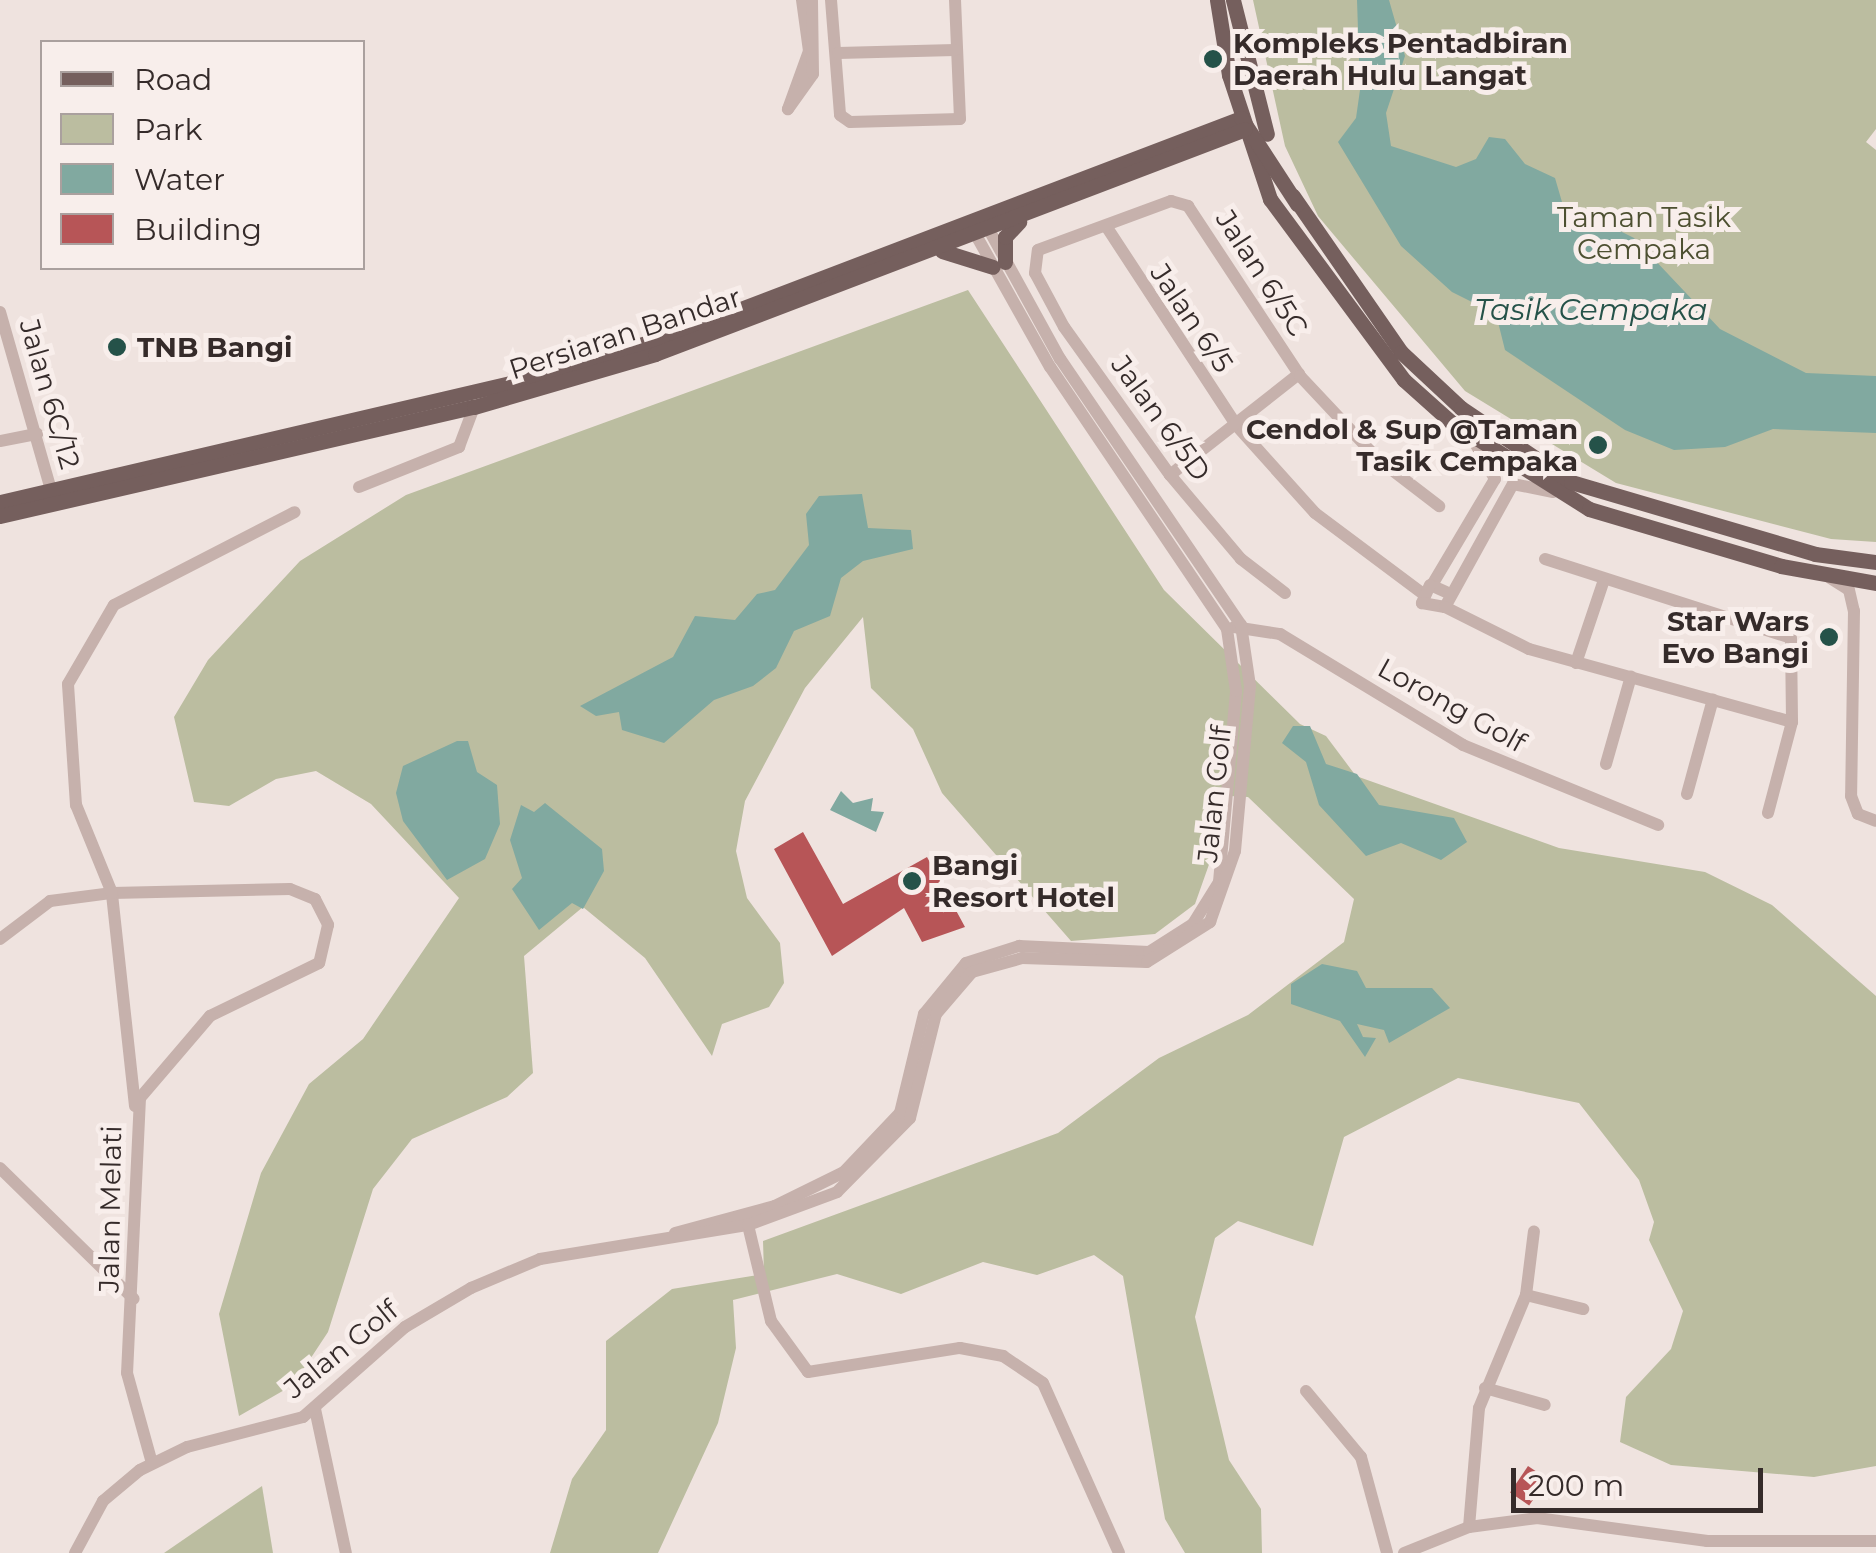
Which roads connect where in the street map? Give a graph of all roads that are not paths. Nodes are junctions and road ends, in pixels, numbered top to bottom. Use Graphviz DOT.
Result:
graph roads {
  1 [pos="802,0"];
  2 [pos="812,0"];
  3 [pos="832,0"];
  4 [pos="954,0"];
  5 [pos="1228,2"];
  6 [pos="954,50"];
  7 [pos="838,53"];
  8 [pos="1229,75"];
  9 [pos="1246,123"];
  10 [pos="1203,140"];
  11 [pos="1256,165"];
  12 [pos="1067,184"];
  13 [pos="1296,204"];
  14 [pos="1030,214"];
  15 [pos="1106,226"];
  16 [pos="982,230"];
  17 [pos="894,250"];
  18 [pos="932,251"];
  19 [pos="999,265"];
  20 [pos="0,312"];
  21 [pos="1055,363"];
  22 [pos="1299,374"];
  23 [pos="474,407"];
  24 [pos="1451,422"];
  25 [pos="1236,425"];
  26 [pos="37,434"];
  27 [pos="0,441"];
  28 [pos="1170,476"];
  29 [pos="359,487"];
  30 [pos="51,490"];
  31 [pos="1560,495"];
  32 [pos="0,502"];
  33 [pos="1439,506"];
  34 [pos="295,512"];
  35 [pos="0,516"];
  36 [pos="1546,559"];
  37 [pos="1876,562"];
  38 [pos="1823,576"];
  39 [pos="1602,583"];
  40 [pos="1876,583"];
  41 [pos="1427,589"];
  42 [pos="1446,592"];
  43 [pos="1285,593"];
  44 [pos="1232,605"];
  45 [pos="1445,607"];
  46 [pos="1234,627"];
  47 [pos="1269,630"];
  48 [pos="1247,650"];
  49 [pos="1576,663"];
  50 [pos="1632,676"];
  51 [pos="1713,700"];
  52 [pos="1792,722"];
  53 [pos="1606,764"];
  54 [pos="1687,794"];
  55 [pos="1768,813"];
  56 [pos="1876,821"];
  57 [pos="1658,825"];
  58 [pos="112,894"];
  59 [pos="0,939"];
  60 [pos="136,1112"];
  61 [pos="0,1168"];
  62 [pos="819,1196"];
  63 [pos="746,1219"];
  64 [pos="1534,1231"];
  65 [pos="1526,1294"];
  66 [pos="134,1299"];
  67 [pos="1583,1310"];
  68 [pos="1485,1388"];
  69 [pos="1306,1392"];
  70 [pos="1545,1405"];
  71 [pos="315,1409"];
  72 [pos="152,1463"];
  73 [pos="1469,1527"];
  74 [pos="1876,1541"];
  75 [pos="75,1553"];
  76 [pos="346,1553"];
  77 [pos="1120,1553"];
  78 [pos="1388,1553"];
  79 [pos="1404,1553"];
  1 -- 2 [label="street"];
  3 -- 7 [label="street"];
  4 -- 6 [label="street"];
  5 -- 8 [label="main road"];
  5 -- 9 [label="main road"];
  5 -- 13 [label="main road"];
  6 -- 7 [label="street"];
  6 -- 7 [label="street"];
  8 -- 9 [label="main road"];
  8 -- 10 [label="main road"];
  9 -- 10 [label="main road, Persiaran Bandar"];
  9 -- 11 [label="main road"];
  9 -- 13 [label="main road"];
  10 -- 11 [label="main road"];
  10 -- 12 [label="main road, Persiaran Bandar"];
  10 -- 14 [label="main road, Persiaran Bandar"];
  11 -- 24 [label="main road"];
  12 -- 16 [label="main road"];
  12 -- 17 [label="main road, Persiaran Bandar"];
  13 -- 37 [label="main road"];
  14 -- 16 [label="main road, Persiaran Bandar"];
  14 -- 19 [label="main road"];
  15 -- 22 [label="street, Jalan 6/5C"];
  15 -- 25 [label="street, Jalan 6/5"];
  15 -- 28 [label="street, Jalan 6/5D"];
  16 -- 17 [label="main road"];
  16 -- 18 [label="main road, Persiaran Bandar"];
  16 -- 19 [label="street, Jalan Golf"];
  17 -- 30 [label="main road, Persiaran Bandar"];
  18 -- 19 [label="main road"];
  18 -- 23 [label="main road, Persiaran Bandar"];
  19 -- 21 [label="street, Jalan Golf"];
  20 -- 26 [label="street, Jalan 6C/12"];
  21 -- 44 [label="street, Jalan Golf"];
  21 -- 46 [label="street, Jalan Golf"];
  22 -- 25 [label="street"];
  22 -- 33 [label="street, Jalan 6/5C"];
  23 -- 29 [label="street"];
  23 -- 35 [label="main road, Persiaran Bandar"];
  24 -- 31 [label="main road"];
  24 -- 41 [label="street"];
  25 -- 28 [label="street"];
  25 -- 41 [label="street, Jalan 6/5"];
  26 -- 27 [label="street"];
  26 -- 30 [label="street, Jalan 6C/12"];
  28 -- 43 [label="street, Jalan 6/5D"];
  30 -- 32 [label="main road, Persiaran Bandar"];
  31 -- 38 [label="main road"];
  31 -- 42 [label="street"];
  34 -- 58 [label="street"];
  36 -- 39 [label="street"];
  38 -- 40 [label="main road"];
  38 -- 56 [label="street"];
  39 -- 49 [label="street"];
  39 -- 52 [label="street"];
  41 -- 42 [label="street"];
  41 -- 45 [label="street"];
  42 -- 45 [label="street"];
  44 -- 46 [label="street, Jalan Golf"];
  44 -- 47 [label="street"];
  45 -- 49 [label="street"];
  46 -- 47 [label="street, Lorong Golf"];
  46 -- 48 [label="street, Jalan Golf"];
  46 -- 62 [label="street, Jalan Golf"];
  47 -- 48 [label="street"];
  47 -- 57 [label="street, Lorong Golf"];
  48 -- 62 [label="street, Jalan Golf"];
  49 -- 50 [label="street"];
  50 -- 51 [label="street"];
  50 -- 53 [label="street"];
  51 -- 52 [label="street"];
  51 -- 54 [label="street"];
  52 -- 55 [label="street"];
  58 -- 59 [label="street"];
  58 -- 60 [label="street"];
  58 -- 60 [label="street, Jalan Melati"];
  60 -- 66 [label="street, Jalan Melati"];
  61 -- 66 [label="street"];
  62 -- 63 [label="street, Jalan Golf"];
  63 -- 71 [label="street, Jalan Golf"];
  63 -- 77 [label="street"];
  64 -- 65 [label="street"];
  65 -- 67 [label="street"];
  65 -- 68 [label="street"];
  66 -- 72 [label="street, Jalan Melati"];
  68 -- 70 [label="street"];
  68 -- 73 [label="street"];
  69 -- 78 [label="street"];
  71 -- 72 [label="street, Jalan Golf"];
  71 -- 76 [label="street"];
  72 -- 75 [label="street, Jalan Golf"];
  73 -- 74 [label="street"];
  73 -- 79 [label="street"];
}
